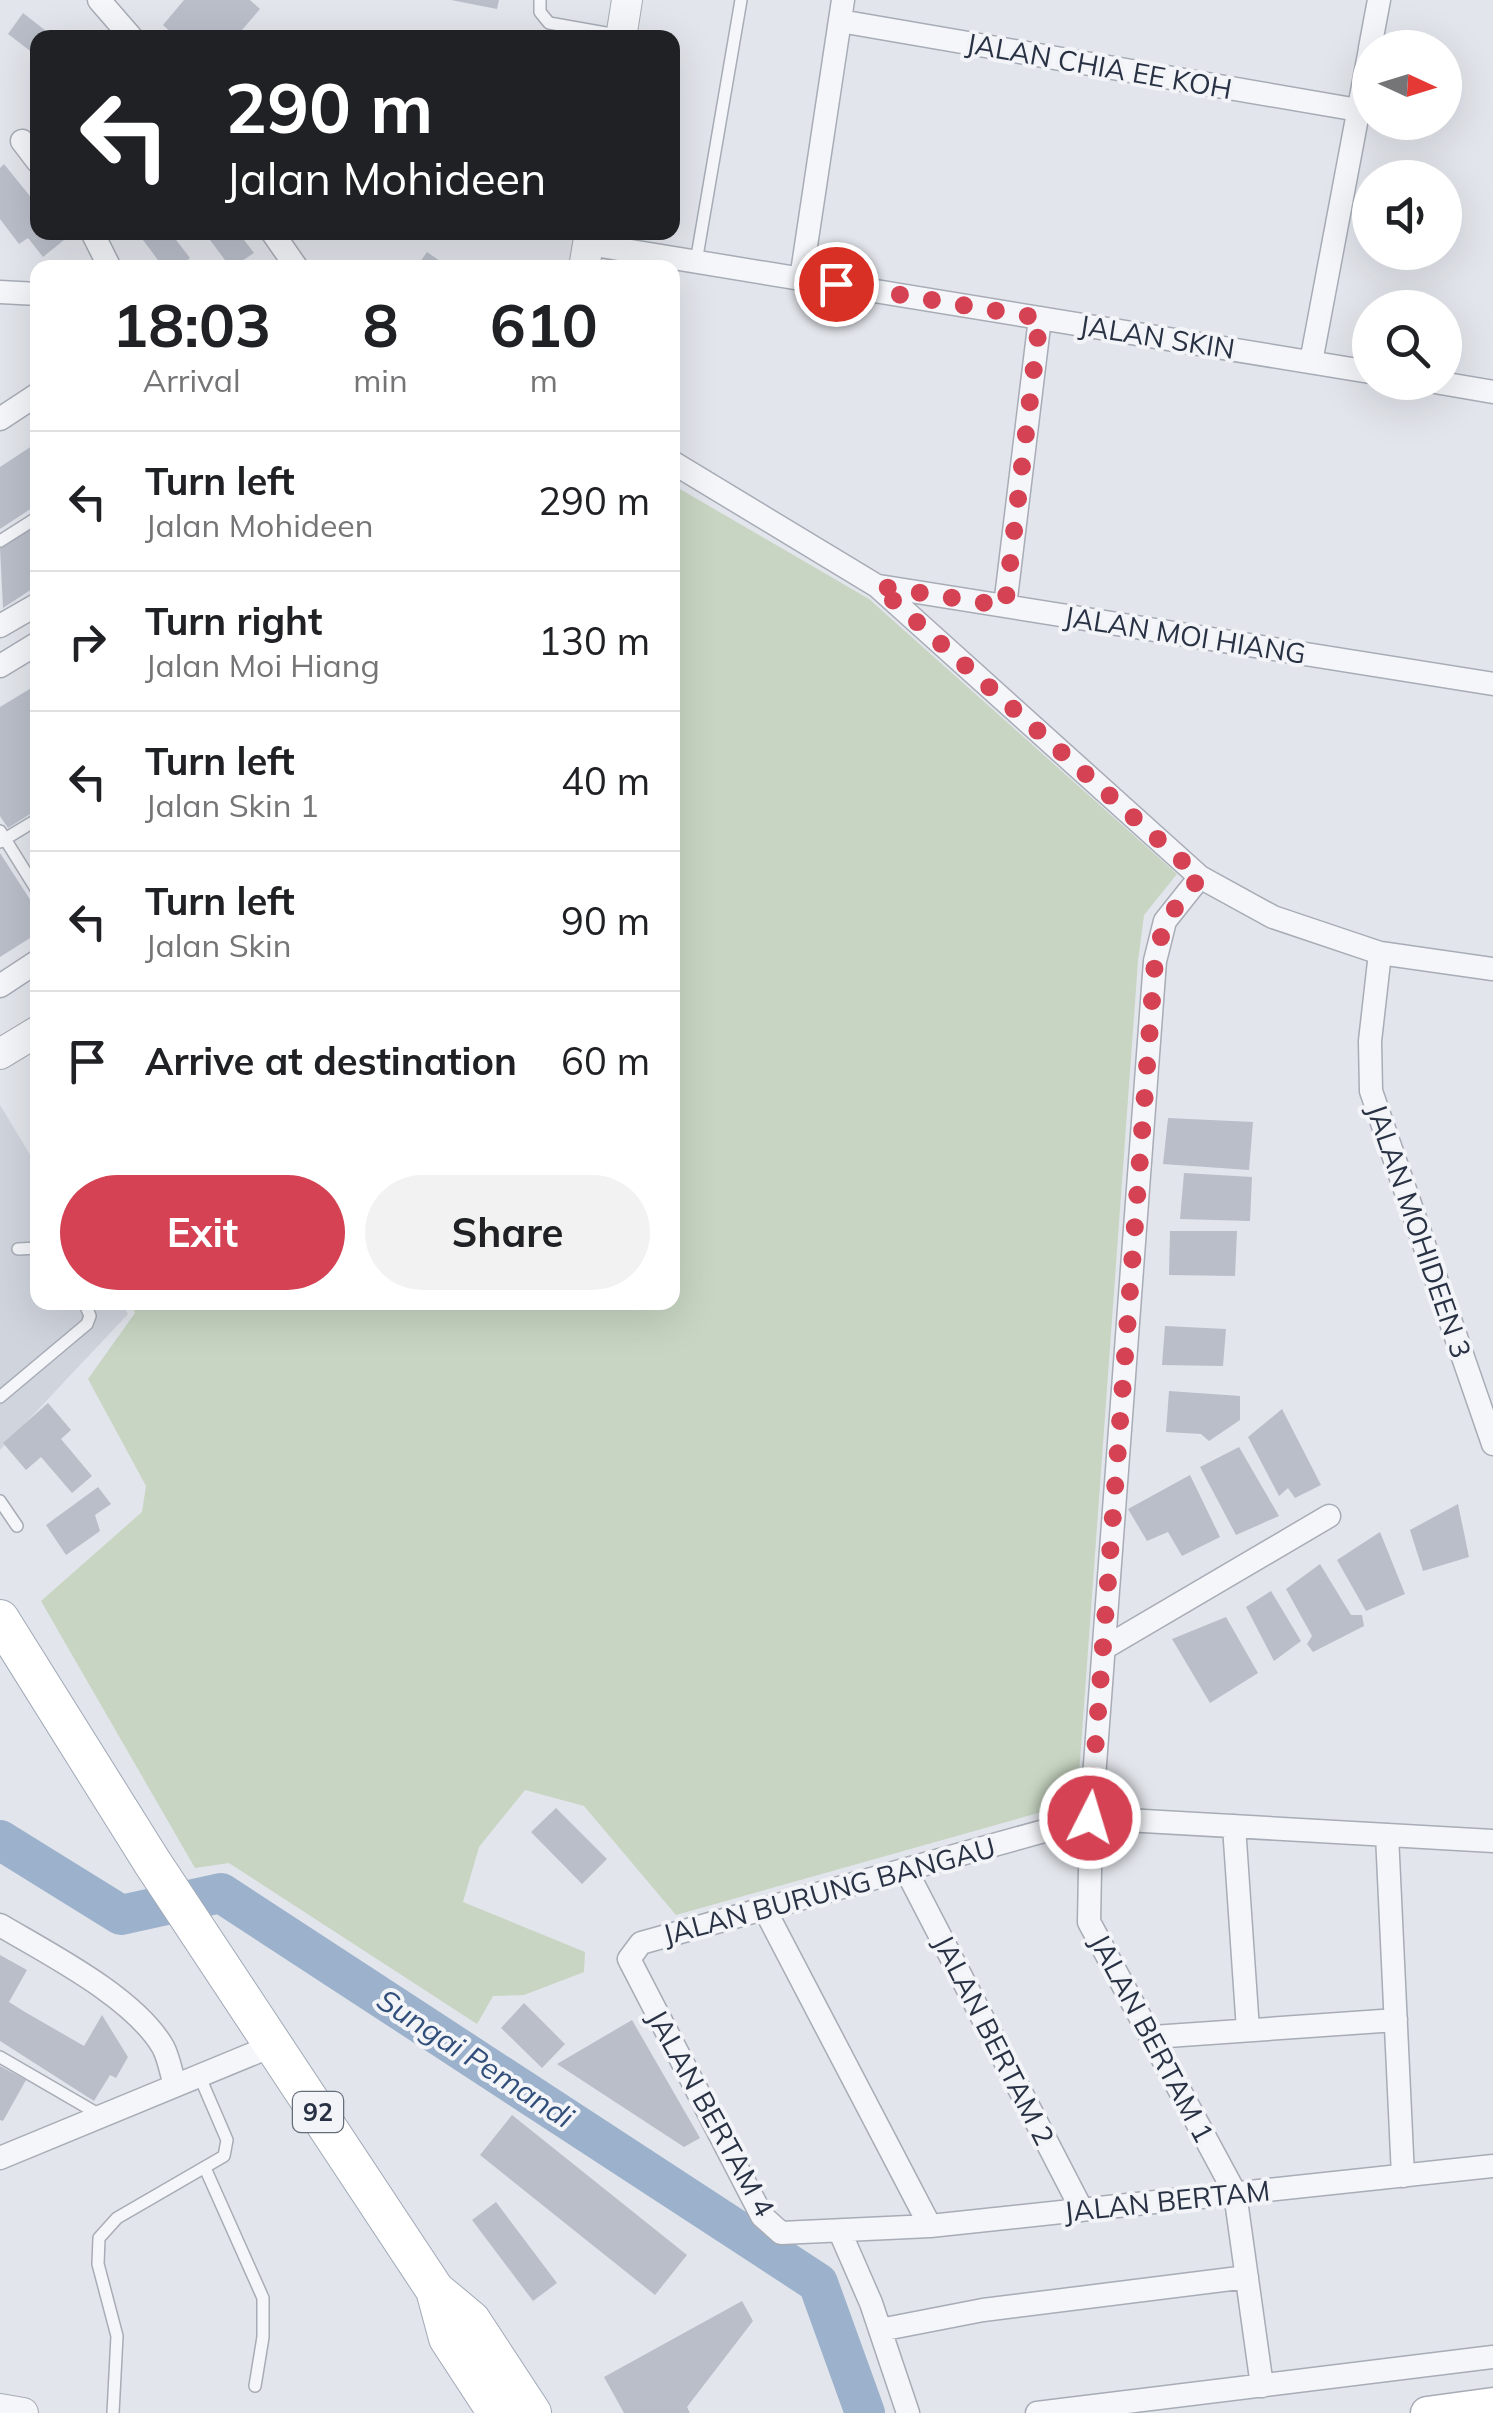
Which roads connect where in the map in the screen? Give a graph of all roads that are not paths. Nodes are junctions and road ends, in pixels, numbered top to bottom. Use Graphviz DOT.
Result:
graph roads {
  1 [pos="98,0"];
  2 [pos="135,0"];
  3 [pos="540,0"];
  4 [pos="627,0"];
  5 [pos="741,0"];
  6 [pos="1379,0"];
  7 [pos="842,11"];
  8 [pos="118,18"];
  9 [pos="126,30"];
  10 [pos="588,30"];
  11 [pos="622,30"];
  12 [pos="1373,30"];
  13 [pos="1352,109"];
  14 [pos="1352,140"];
  15 [pos="22,141"];
  16 [pos="30,152"];
  17 [pos="587,248"];
  18 [pos="696,262"];
  19 [pos="802,279"];
  20 [pos="0,292"];
  21 [pos="30,294"];
  22 [pos="1040,318"];
  23 [pos="1311,362"];
  24 [pos="1352,369"];
  25 [pos="1462,387"];
  26 [pos="1493,392"];
  27 [pos="30,397"];
  28 [pos="4,407"];
  29 [pos="680,467"];
  30 [pos="30,522"];
  31 [pos="0,541"];
  32 [pos="877,586"];
  33 [pos="1005,606"];
  34 [pos="30,609"];
  35 [pos="0,626"];
  36 [pos="30,648"];
  37 [pos="0,666"];
  38 [pos="1493,684"];
  39 [pos="30,823"];
  40 [pos="2,837"];
  41 [pos="1200,877"];
  42 [pos="30,880"];
  43 [pos="1380,954"];
  44 [pos="30,966"];
  45 [pos="1493,969"];
  46 [pos="0,986"];
  47 [pos="30,1036"];
  48 [pos="0,1054"];
  49 [pos="30,1248"];
  50 [pos="18,1249"];
  51 [pos="87,1310"];
  52 [pos="0,1397"];
  53 [pos="1493,1444"];
  54 [pos="0,1501"];
  55 [pos="1329,1516"];
  56 [pos="17,1526"];
  57 [pos="0,1620"];
  58 [pos="1106,1647"];
  59 [pos="1090,1818"];
  60 [pos="1234,1826"];
  61 [pos="1387,1835"];
  62 [pos="1493,1841"];
  63 [pos="906,1870"];
  64 [pos="765,1910"];
  65 [pos="0,1925"];
  66 [pos="641,1942"];
  67 [pos="1396,2020"];
  68 [pos="1248,2030"];
  69 [pos="1153,2037"];
  70 [pos="274,2045"];
  71 [pos="0,2057"];
  72 [pos="199,2075"];
  73 [pos="175,2085"];
  74 [pos="101,2116"];
  75 [pos="0,2158"];
  76 [pos="1493,2166"];
  77 [pos="206,2168"];
  78 [pos="1403,2176"];
  79 [pos="1235,2194"];
  80 [pos="1082,2210"];
  81 [pos="930,2226"];
  82 [pos="840,2232"];
  83 [pos="1247,2278"];
  84 [pos="435,2290"];
  85 [pos="880,2330"];
  86 [pos="1493,2357"];
  87 [pos="254,2386"];
  88 [pos="1262,2386"];
  89 [pos="1493,2404"];
  90 [pos="486,2406"];
  91 [pos="0,2409"];
  92 [pos="23,2413"];
  93 [pos="113,2413"];
  94 [pos="532,2413"];
  95 [pos="908,2413"];
  96 [pos="1037,2413"];
  97 [pos="1427,2413"];
  1 -- 8 [label="street"];
  2 -- 8 [label="street"];
  3 -- 10 [label="lane"];
  4 -- 11 [label="street"];
  5 -- 18 [label="lane"];
  6 -- 12 [label="street"];
  7 -- 13 [label="street, JALAN CHIA EE KOH"];
  7 -- 19 [label="street"];
  8 -- 9 [label="street"];
  14 -- 23 [label="street"];
  15 -- 16 [label="street"];
  17 -- 18 [label="street, JALAN SKIN"];
  18 -- 19 [label="street, JALAN SKIN"];
  19 -- 22 [label="street, JALAN SKIN"];
  20 -- 21 [label="street"];
  22 -- 23 [label="street, JALAN SKIN"];
  22 -- 33 [label="street"];
  23 -- 24 [label="street, JALAN SKIN"];
  25 -- 26 [label="street"];
  27 -- 28 [label="street"];
  29 -- 32 [label="street"];
  30 -- 31 [label="lane"];
  32 -- 33 [label="street, JALAN MOI HIANG"];
  32 -- 41 [label="street"];
  33 -- 38 [label="street, JALAN MOI HIANG"];
  34 -- 35 [label="street"];
  36 -- 37 [label="street"];
  39 -- 40 [label="lane"];
  40 -- 42 [label="lane"];
  41 -- 43 [label="street"];
  41 -- 58 [label="street, JALAN BERTAM 1"];
  43 -- 45 [label="street"];
  43 -- 53 [label="street, JALAN MOHIDEEN 3"];
  44 -- 46 [label="street"];
  47 -- 48 [label="street"];
  49 -- 50 [label="lane"];
  51 -- 52 [label="lane"];
  54 -- 56 [label="lane"];
  55 -- 58 [label="street"];
  57 -- 70 [label="main road, 92"];
  58 -- 59 [label="street, JALAN BERTAM 1"];
  59 -- 60 [label="street, JALAN BURUNG BANGAU"];
  59 -- 63 [label="street, JALAN BURUNG BANGAU"];
  59 -- 69 [label="street, JALAN BERTAM 1"];
  60 -- 61 [label="street, JALAN BURUNG BANGAU"];
  60 -- 68 [label="street"];
  61 -- 62 [label="street, JALAN BURUNG BANGAU"];
  61 -- 67 [label="street"];
  63 -- 64 [label="street, JALAN BURUNG BANGAU"];
  63 -- 80 [label="street, JALAN BERTAM 2"];
  64 -- 66 [label="street, JALAN BURUNG BANGAU"];
  64 -- 81 [label="street"];
  65 -- 73 [label="street"];
  66 -- 82 [label="street, JALAN BERTAM 4"];
  67 -- 68 [label="street"];
  67 -- 78 [label="street"];
  68 -- 69 [label="street"];
  69 -- 79 [label="street, JALAN BERTAM 1"];
  70 -- 72 [label="street"];
  70 -- 84 [label="main road, 92"];
  71 -- 74 [label="lane"];
  72 -- 73 [label="street"];
  72 -- 77 [label="lane"];
  73 -- 74 [label="street"];
  74 -- 75 [label="street"];
  76 -- 78 [label="street, JALAN BERTAM"];
  77 -- 87 [label="lane"];
  77 -- 93 [label="lane"];
  78 -- 79 [label="street, JALAN BERTAM"];
  79 -- 80 [label="street, JALAN BERTAM"];
  79 -- 83 [label="street, JALAN BERTAM 1"];
  80 -- 81 [label="street, JALAN BERTAM"];
  81 -- 82 [label="street, JALAN BERTAM"];
  82 -- 85 [label="street"];
  83 -- 85 [label="street"];
  83 -- 88 [label="street, JALAN BERTAM 1"];
  84 -- 90 [label="main road, 92"];
  84 -- 94 [label="main road, 92"];
  85 -- 95 [label="street"];
  86 -- 88 [label="street"];
  88 -- 96 [label="street"];
  89 -- 97 [label="main road"];
  91 -- 92 [label="street"];
}
